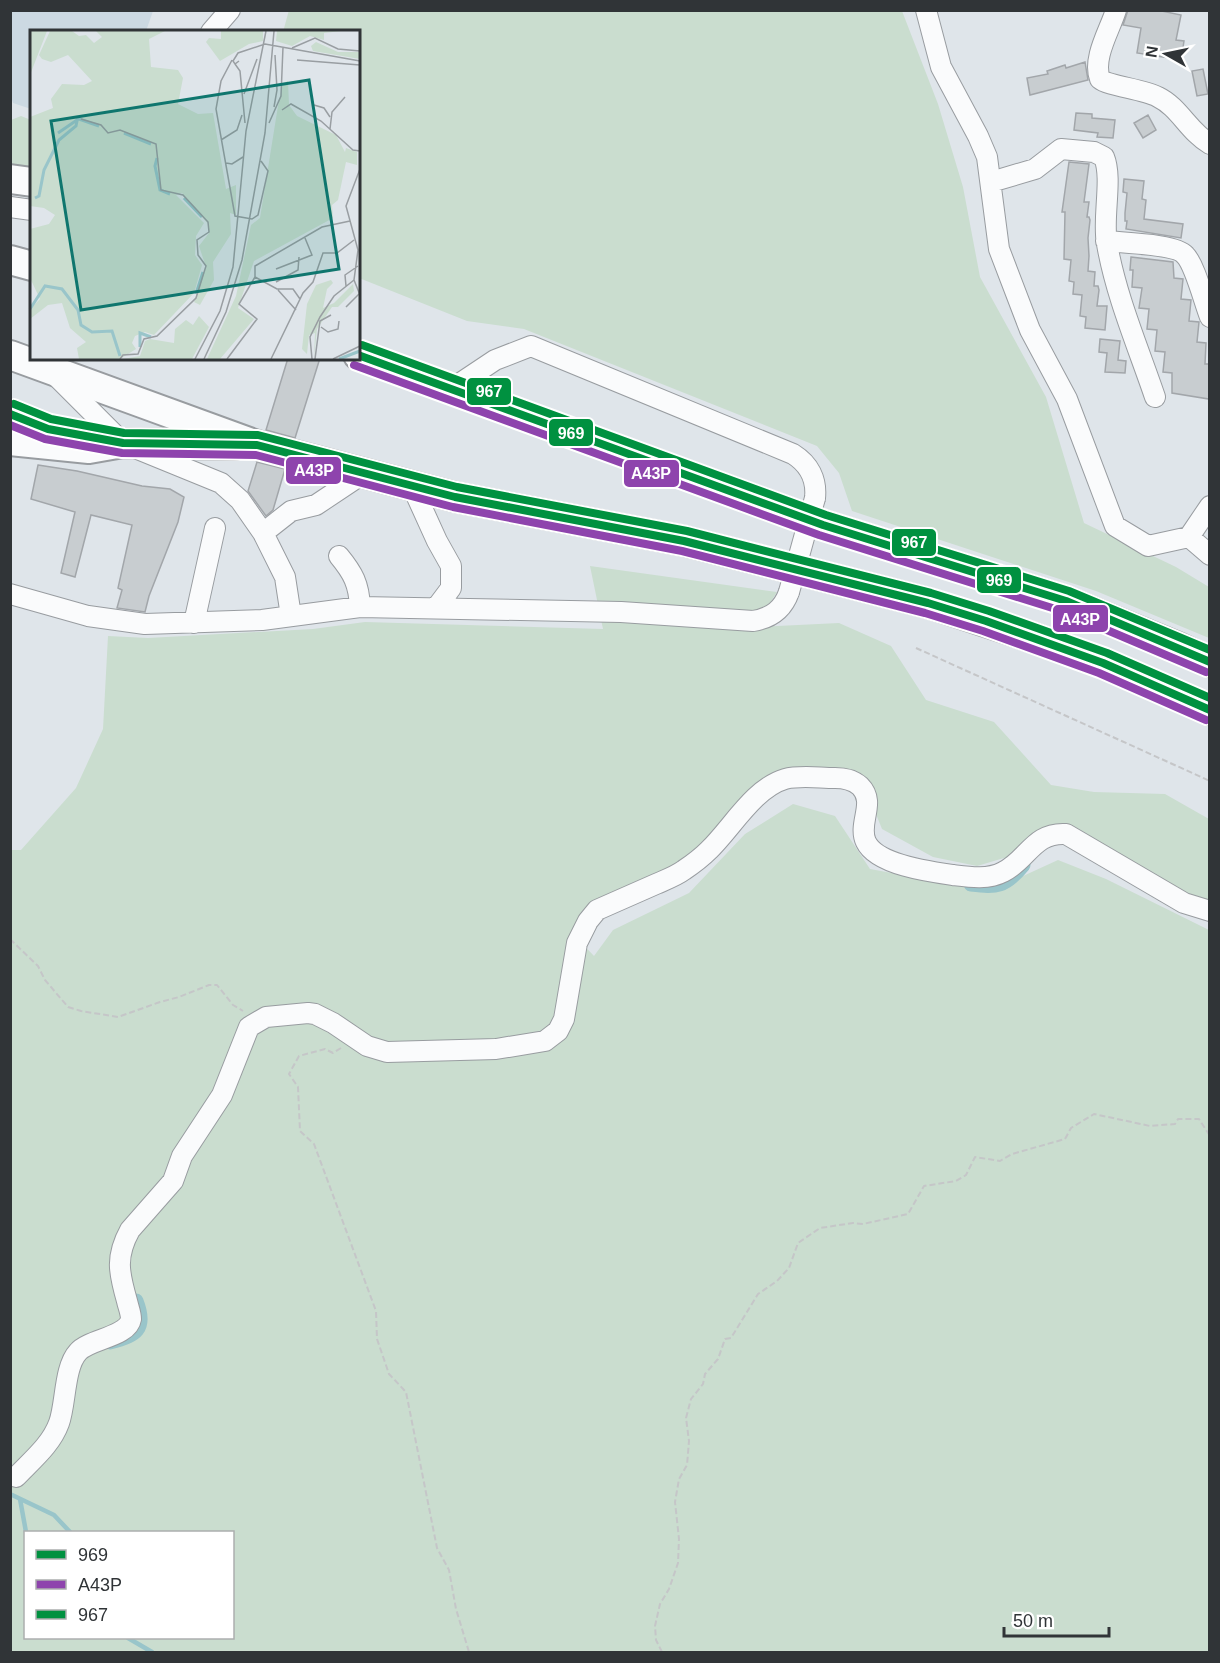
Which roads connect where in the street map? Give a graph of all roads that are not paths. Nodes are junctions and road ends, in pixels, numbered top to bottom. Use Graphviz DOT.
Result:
graph roads {
  1 [pos="230,10"];
  2 [pos="926,10"];
  3 [pos="1116,10"];
  4 [pos="214,30"];
  5 [pos="1209,144"];
  6 [pos="10,179"];
  7 [pos="30,182"];
  8 [pos="991,182"];
  9 [pos="10,207"];
  10 [pos="30,210"];
  11 [pos="1106,242"];
  12 [pos="10,260"];
  13 [pos="30,265"];
  14 [pos="1209,317"];
  15 [pos="10,355"];
  16 [pos="360,356"];
  17 [pos="52,372"];
  18 [pos="453,388"];
  19 [pos="1155,397"];
  20 [pos="10,414"];
  21 [pos="10,441"];
  22 [pos="123,443"];
  23 [pos="257,445"];
  24 [pos="364,473"];
  25 [pos="412,486"];
  26 [pos="1209,506"];
  27 [pos="215,528"];
  28 [pos="263,532"];
  29 [pos="1189,537"];
  30 [pos="1209,555"];
  31 [pos="339,556"];
  32 [pos="10,594"];
  33 [pos="360,606"];
  34 [pos="436,608"];
  35 [pos="291,616"];
  36 [pos="194,623"];
  37 [pos="1209,662"];
  38 [pos="1209,710"];
  39 [pos="1209,911"];
  40 [pos="16,1477"];
  1 -- 4 [label="street"];
  2 -- 8 [label="street"];
  3 -- 5 [label="street"];
  6 -- 7 [label="highway"];
  8 -- 11 [label="street"];
  8 -- 29 [label="street"];
  9 -- 10 [label="street"];
  11 -- 14 [label="street"];
  11 -- 19 [label="street"];
  12 -- 13 [label="highway"];
  15 -- 17 [label="highway"];
  16 -- 18 [label="highway"];
  17 -- 22 [label="street"];
  17 -- 23 [label="highway"];
  18 -- 34 [label="street, bridge"];
  18 -- 37 [label="highway"];
  20 -- 22 [label="street"];
  21 -- 22 [label="highway"];
  22 -- 23 [label="highway"];
  22 -- 28 [label="street"];
  23 -- 24 [label="highway"];
  24 -- 25 [label="highway"];
  24 -- 28 [label="street"];
  25 -- 34 [label="street"];
  25 -- 38 [label="highway"];
  26 -- 29 [label="street"];
  27 -- 36 [label="street"];
  28 -- 35 [label="street"];
  29 -- 30 [label="street"];
  31 -- 33 [label="street"];
  32 -- 36 [label="street"];
  33 -- 34 [label="street"];
  33 -- 35 [label="street"];
  35 -- 36 [label="street"];
  39 -- 40 [label="street"];
}
